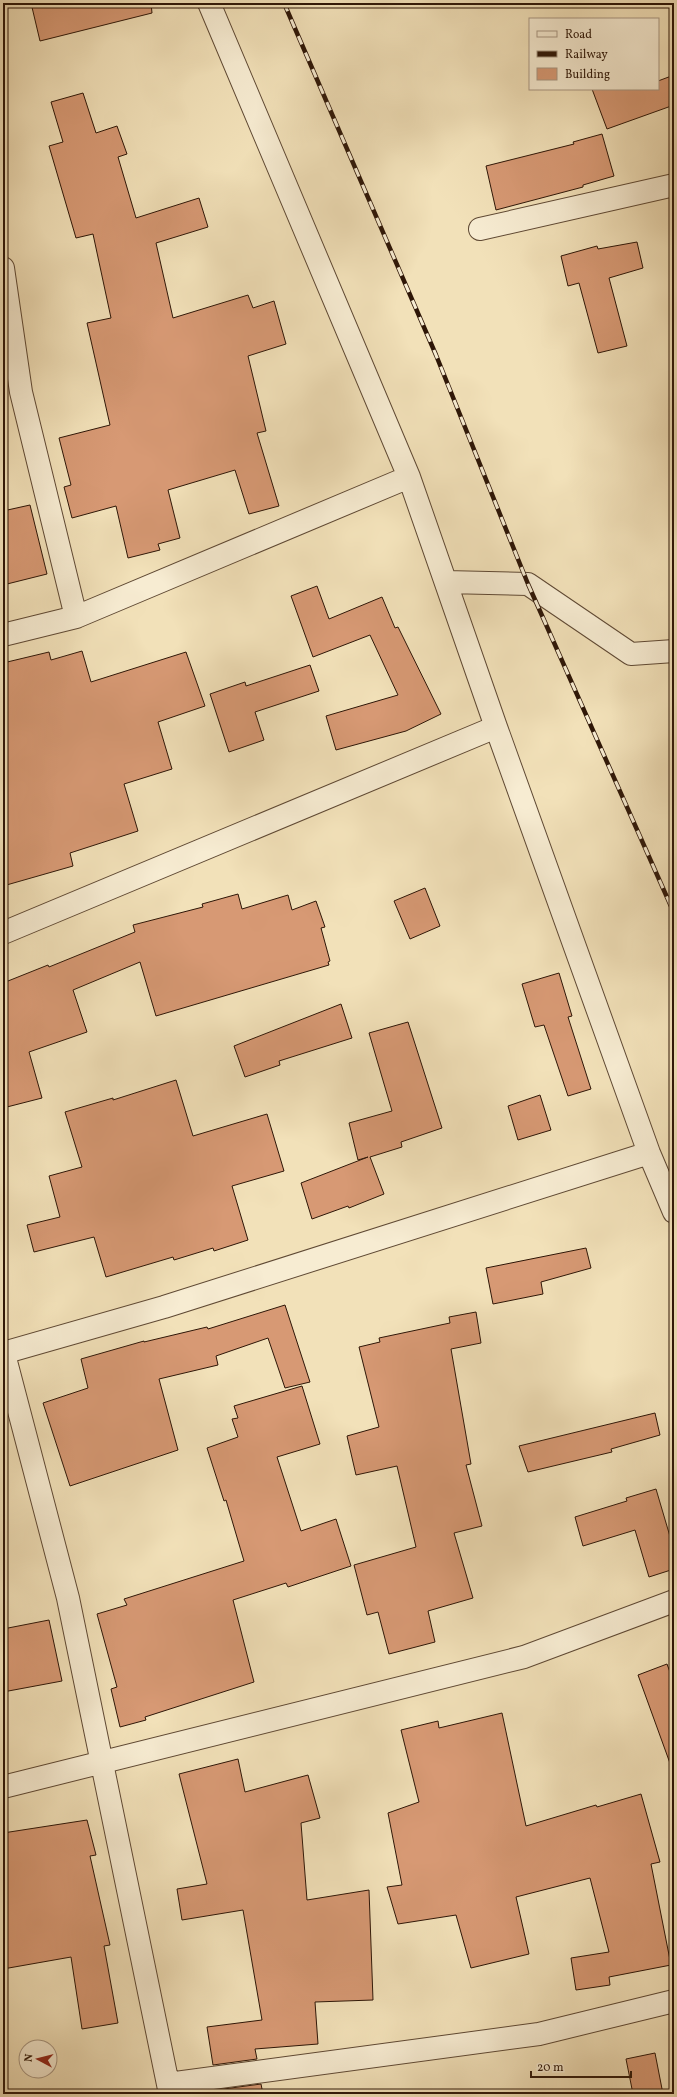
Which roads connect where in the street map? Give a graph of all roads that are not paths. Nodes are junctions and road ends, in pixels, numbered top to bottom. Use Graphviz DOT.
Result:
graph roads {
  1 [pos="208,3"];
  2 [pos="674,185"];
  3 [pos="480,229"];
  4 [pos="3,268"];
  5 [pos="409,477"];
  6 [pos="446,582"];
  7 [pos="76,617"];
  8 [pos="3,635"];
  9 [pos="674,651"];
  10 [pos="496,727"];
  11 [pos="3,933"];
  12 [pos="649,1153"];
  13 [pos="674,1212"];
  14 [pos="3,1351"];
  15 [pos="674,1601"];
  16 [pos="101,1762"];
  17 [pos="3,1787"];
  18 [pos="674,2001"];
  19 [pos="168,2089"];
  1 -- 5 [label="street"];
  2 -- 3 [label="street"];
  4 -- 7 [label="street"];
  5 -- 6 [label="street"];
  5 -- 7 [label="street"];
  6 -- 9 [label="street"];
  6 -- 10 [label="street"];
  7 -- 8 [label="street"];
  10 -- 11 [label="street"];
  10 -- 12 [label="street"];
  12 -- 13 [label="street"];
  12 -- 14 [label="street"];
  14 -- 16 [label="street"];
  15 -- 16 [label="street"];
  16 -- 17 [label="street"];
  16 -- 19 [label="street"];
  18 -- 19 [label="street"];
}
